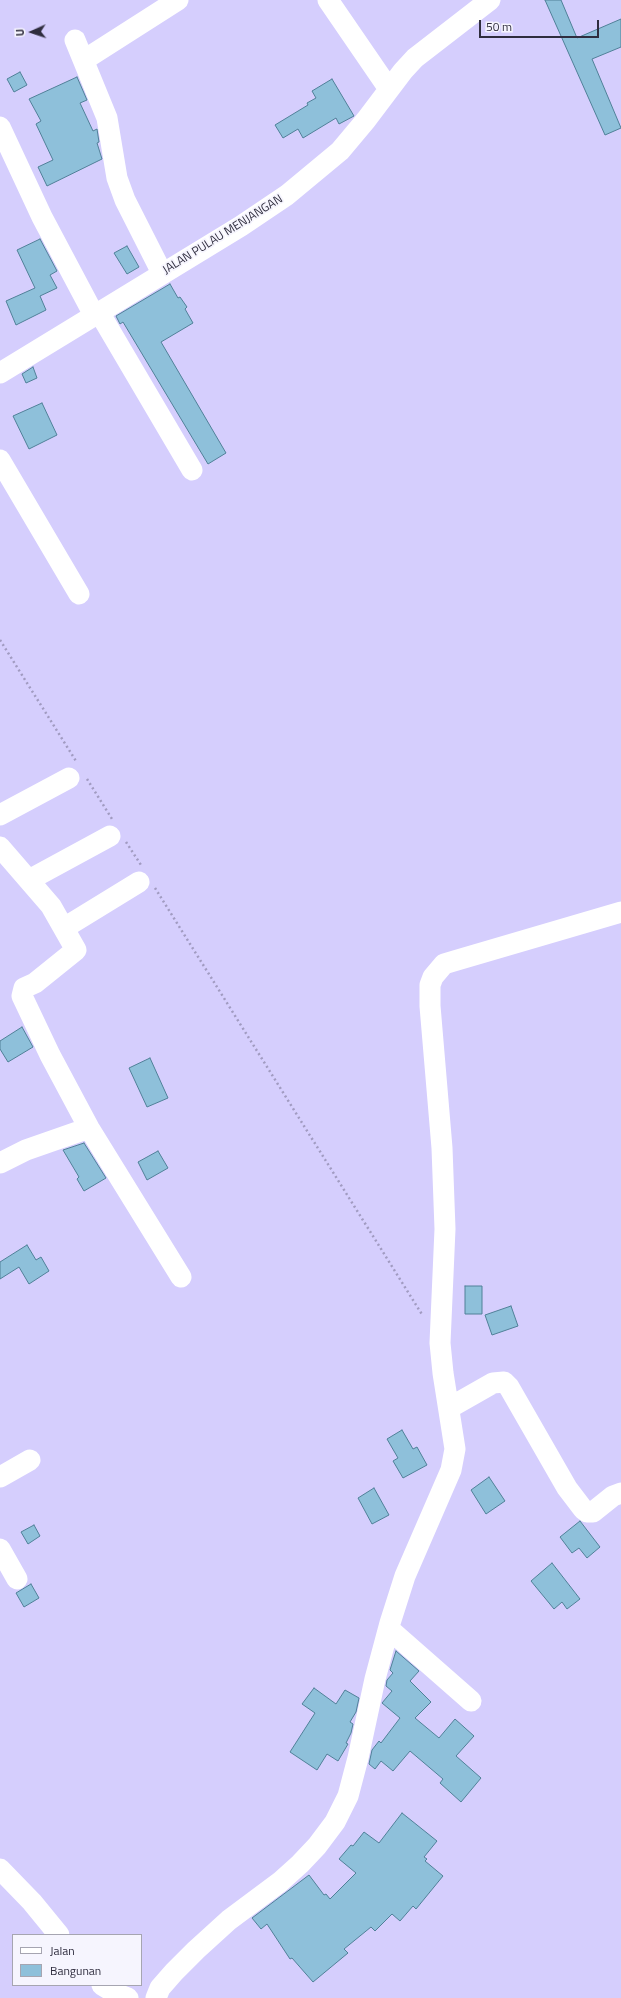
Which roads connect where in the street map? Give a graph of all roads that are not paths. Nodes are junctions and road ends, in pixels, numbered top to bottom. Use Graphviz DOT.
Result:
graph roads {
  1 [pos="178,0"];
  2 [pos="328,0"];
  3 [pos="490,0"];
  4 [pos="75,40"];
  5 [pos="84,60"];
  6 [pos="389,89"];
  7 [pos="0,127"];
  8 [pos="162,272"];
  9 [pos="96,313"];
  10 [pos="0,373"];
  11 [pos="0,460"];
  12 [pos="192,470"];
  13 [pos="79,594"];
  14 [pos="78,774"];
  15 [pos="0,816"];
  16 [pos="116,831"];
  17 [pos="0,847"];
  18 [pos="145,878"];
  19 [pos="29,880"];
  20 [pos="621,912"];
  21 [pos="64,928"];
  22 [pos="90,1128"];
  23 [pos="0,1162"];
  24 [pos="181,1277"];
  25 [pos="449,1408"];
  26 [pos="30,1460"];
  27 [pos="0,1477"];
  28 [pos="621,1493"];
  29 [pos="0,1549"];
  30 [pos="17,1579"];
  31 [pos="389,1629"];
  32 [pos="471,1701"];
  33 [pos="0,1869"];
  34 [pos="58,1934"];
  35 [pos="104,1986"];
  36 [pos="128,1998"];
  37 [pos="156,1998"];
  1 -- 5 [label="street"];
  2 -- 6 [label="street"];
  3 -- 6 [label="street, JALAN PULAU MENJANGAN"];
  4 -- 5 [label="street"];
  5 -- 8 [label="street"];
  6 -- 8 [label="street, JALAN PULAU MENJANGAN"];
  7 -- 9 [label="street"];
  8 -- 9 [label="street, JALAN PULAU MENJANGAN"];
  9 -- 10 [label="street, JALAN PULAU MENJANGAN"];
  9 -- 12 [label="street"];
  11 -- 13 [label="street"];
  14 -- 15 [label="street"];
  16 -- 19 [label="street"];
  17 -- 19 [label="street"];
  18 -- 21 [label="street"];
  19 -- 21 [label="street"];
  20 -- 25 [label="street"];
  21 -- 22 [label="street"];
  22 -- 23 [label="street"];
  22 -- 24 [label="street"];
  25 -- 28 [label="street"];
  25 -- 31 [label="street"];
  26 -- 27 [label="street"];
  29 -- 30 [label="street"];
  31 -- 32 [label="street"];
  31 -- 37 [label="street"];
  33 -- 34 [label="street"];
  35 -- 36 [label="street"];
}
